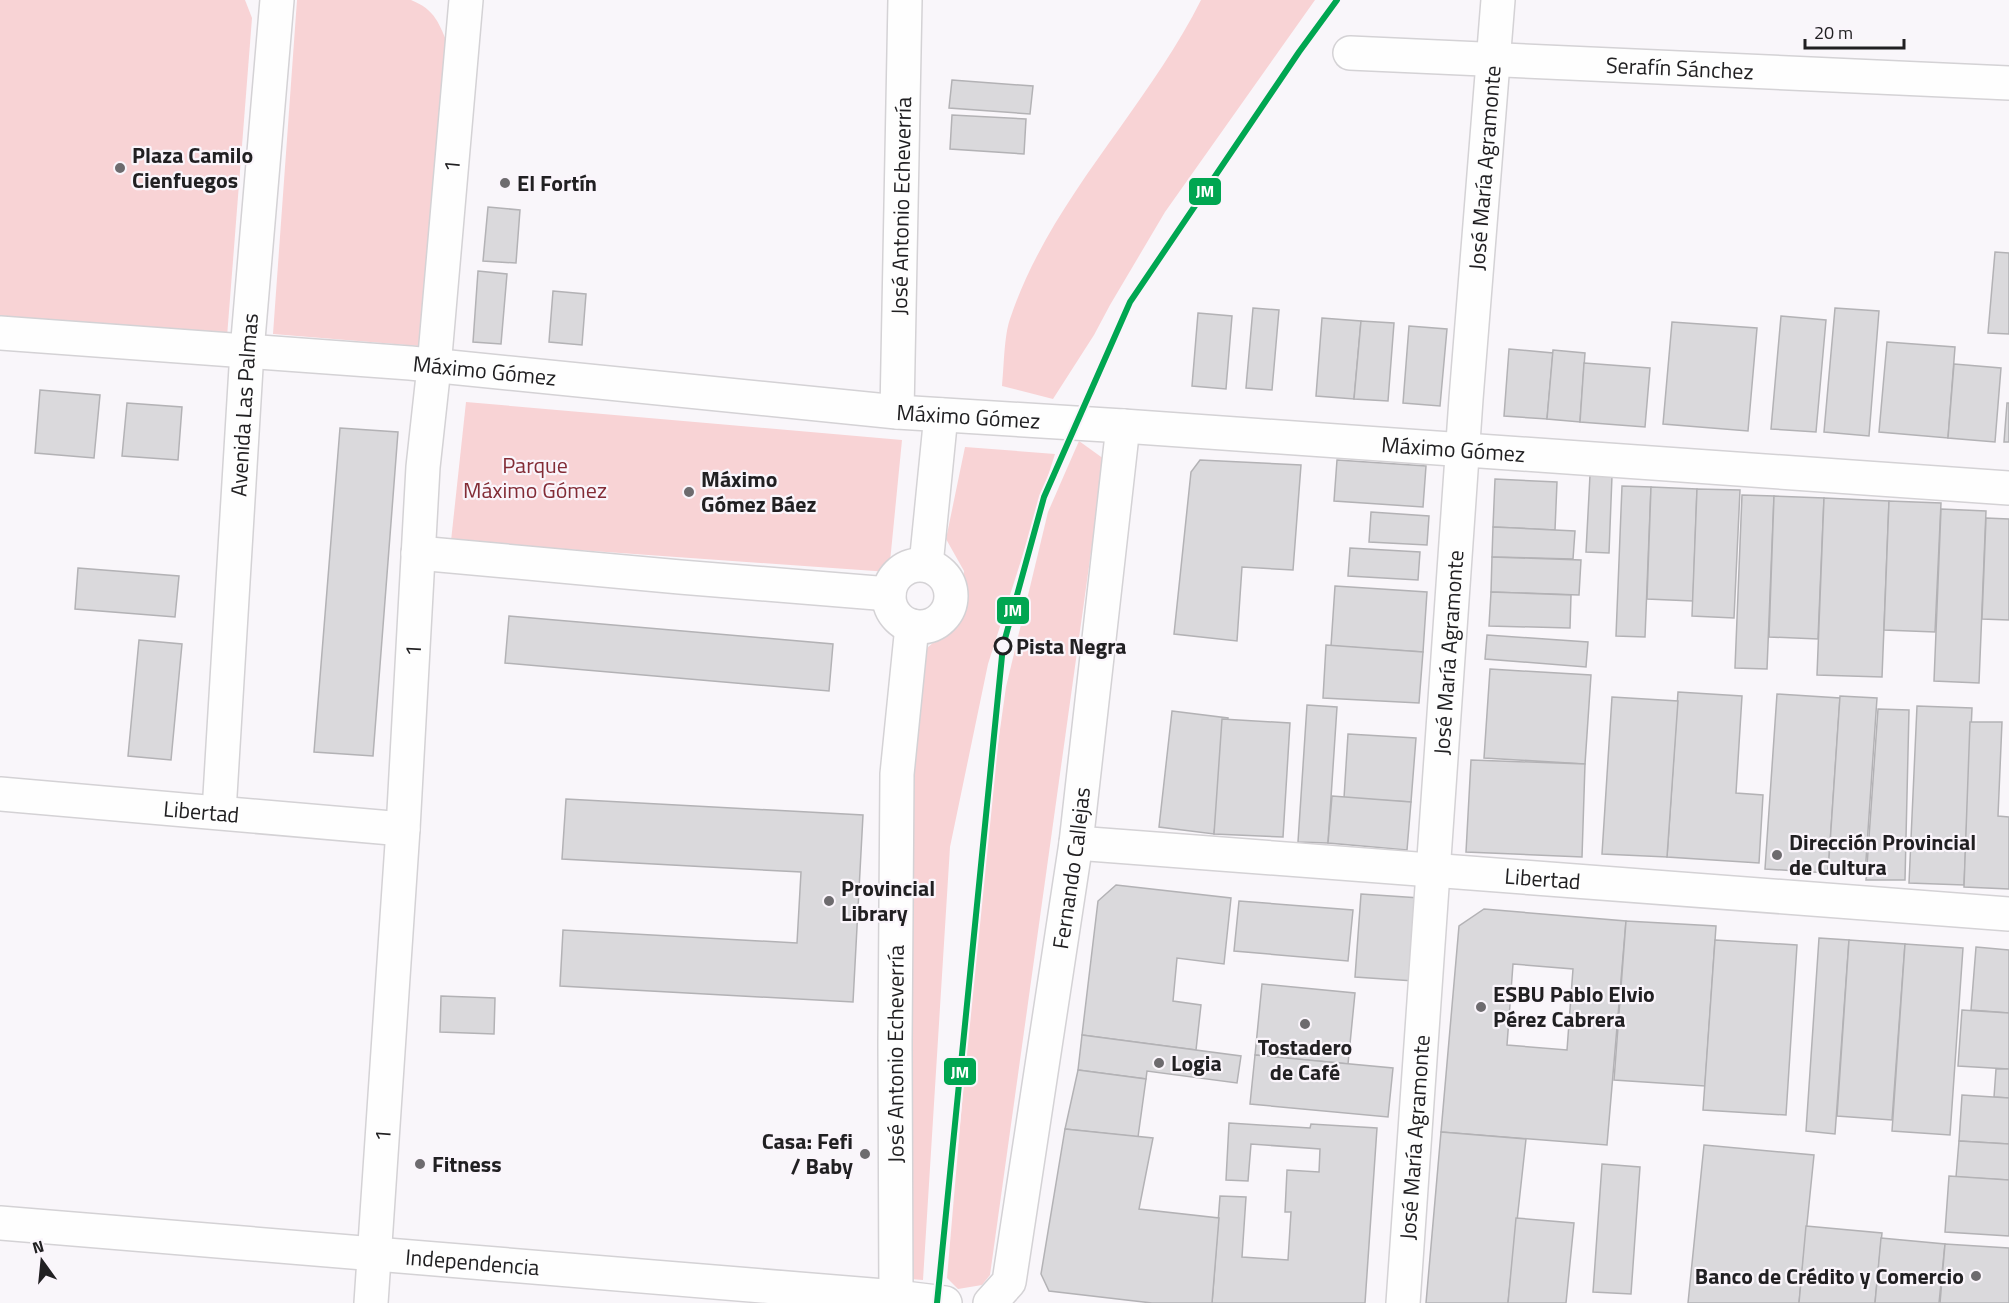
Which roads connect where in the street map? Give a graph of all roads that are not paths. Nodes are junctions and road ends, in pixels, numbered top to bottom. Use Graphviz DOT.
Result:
graph roads {
  1 [pos="277,0"];
  2 [pos="466,0"];
  3 [pos="905,0"];
  4 [pos="1498,0"];
  5 [pos="1350,53"];
  6 [pos="1492,60"];
  7 [pos="2009,83"];
  8 [pos="0,333"];
  9 [pos="247,351"];
  10 [pos="434,367"];
  11 [pos="897,412"];
  12 [pos="941,415"];
  13 [pos="1123,426"];
  14 [pos="1463,451"];
  15 [pos="2009,488"];
  16 [pos="418,553"];
  17 [pos="926,565"];
  18 [pos="889,594"];
  19 [pos="912,626"];
  20 [pos="0,794"];
  21 [pos="219,812"];
  22 [pos="403,829"];
  23 [pos="1076,843"];
  24 [pos="1433,870"];
  25 [pos="2009,914"];
  26 [pos="0,1223"];
  27 [pos="374,1252"];
  28 [pos="896,1300"];
  29 [pos="371,1303"];
  30 [pos="945,1303"];
  31 [pos="990,1303"];
  32 [pos="1402,1303"];
  1 -- 9 [label="street, Avenida Las Palmas"];
  2 -- 10 [label="street, 1"];
  3 -- 11 [label="street, José Antonio Echeverría"];
  4 -- 6 [label="street, José María Agramonte"];
  5 -- 6 [label="street, Serafín Sánchez"];
  6 -- 7 [label="street, Serafín Sánchez"];
  6 -- 14 [label="street, José María Agramonte"];
  8 -- 9 [label="street, Máximo Gómez"];
  9 -- 10 [label="street, Máximo Gómez"];
  9 -- 21 [label="street, Avenida Las Palmas"];
  10 -- 11 [label="street, Máximo Gómez"];
  10 -- 16 [label="street, 1"];
  11 -- 12 [label="street, Máximo Gómez"];
  12 -- 13 [label="street, Máximo Gómez"];
  12 -- 17 [label="street"];
  13 -- 14 [label="street, Máximo Gómez"];
  13 -- 23 [label="street, Fernando Callejas"];
  14 -- 15 [label="street, Máximo Gómez"];
  14 -- 24 [label="street, José María Agramonte"];
  16 -- 18 [label="street"];
  16 -- 22 [label="street, 1"];
  17 -- 18 [label="street"];
  17 -- 19 [label="street"];
  18 -- 19 [label="street"];
  19 -- 28 [label="street, José Antonio Echeverría"];
  20 -- 21 [label="street, Libertad"];
  21 -- 22 [label="street, Libertad"];
  22 -- 27 [label="street, 1"];
  23 -- 24 [label="street, Libertad"];
  23 -- 31 [label="street, Fernando Callejas"];
  24 -- 25 [label="street, Libertad"];
  24 -- 32 [label="street, José María Agramonte"];
  26 -- 27 [label="street, Independencia"];
  27 -- 28 [label="street, Independencia"];
  27 -- 29 [label="street, 1"];
  28 -- 30 [label="street, Independencia"];
}
